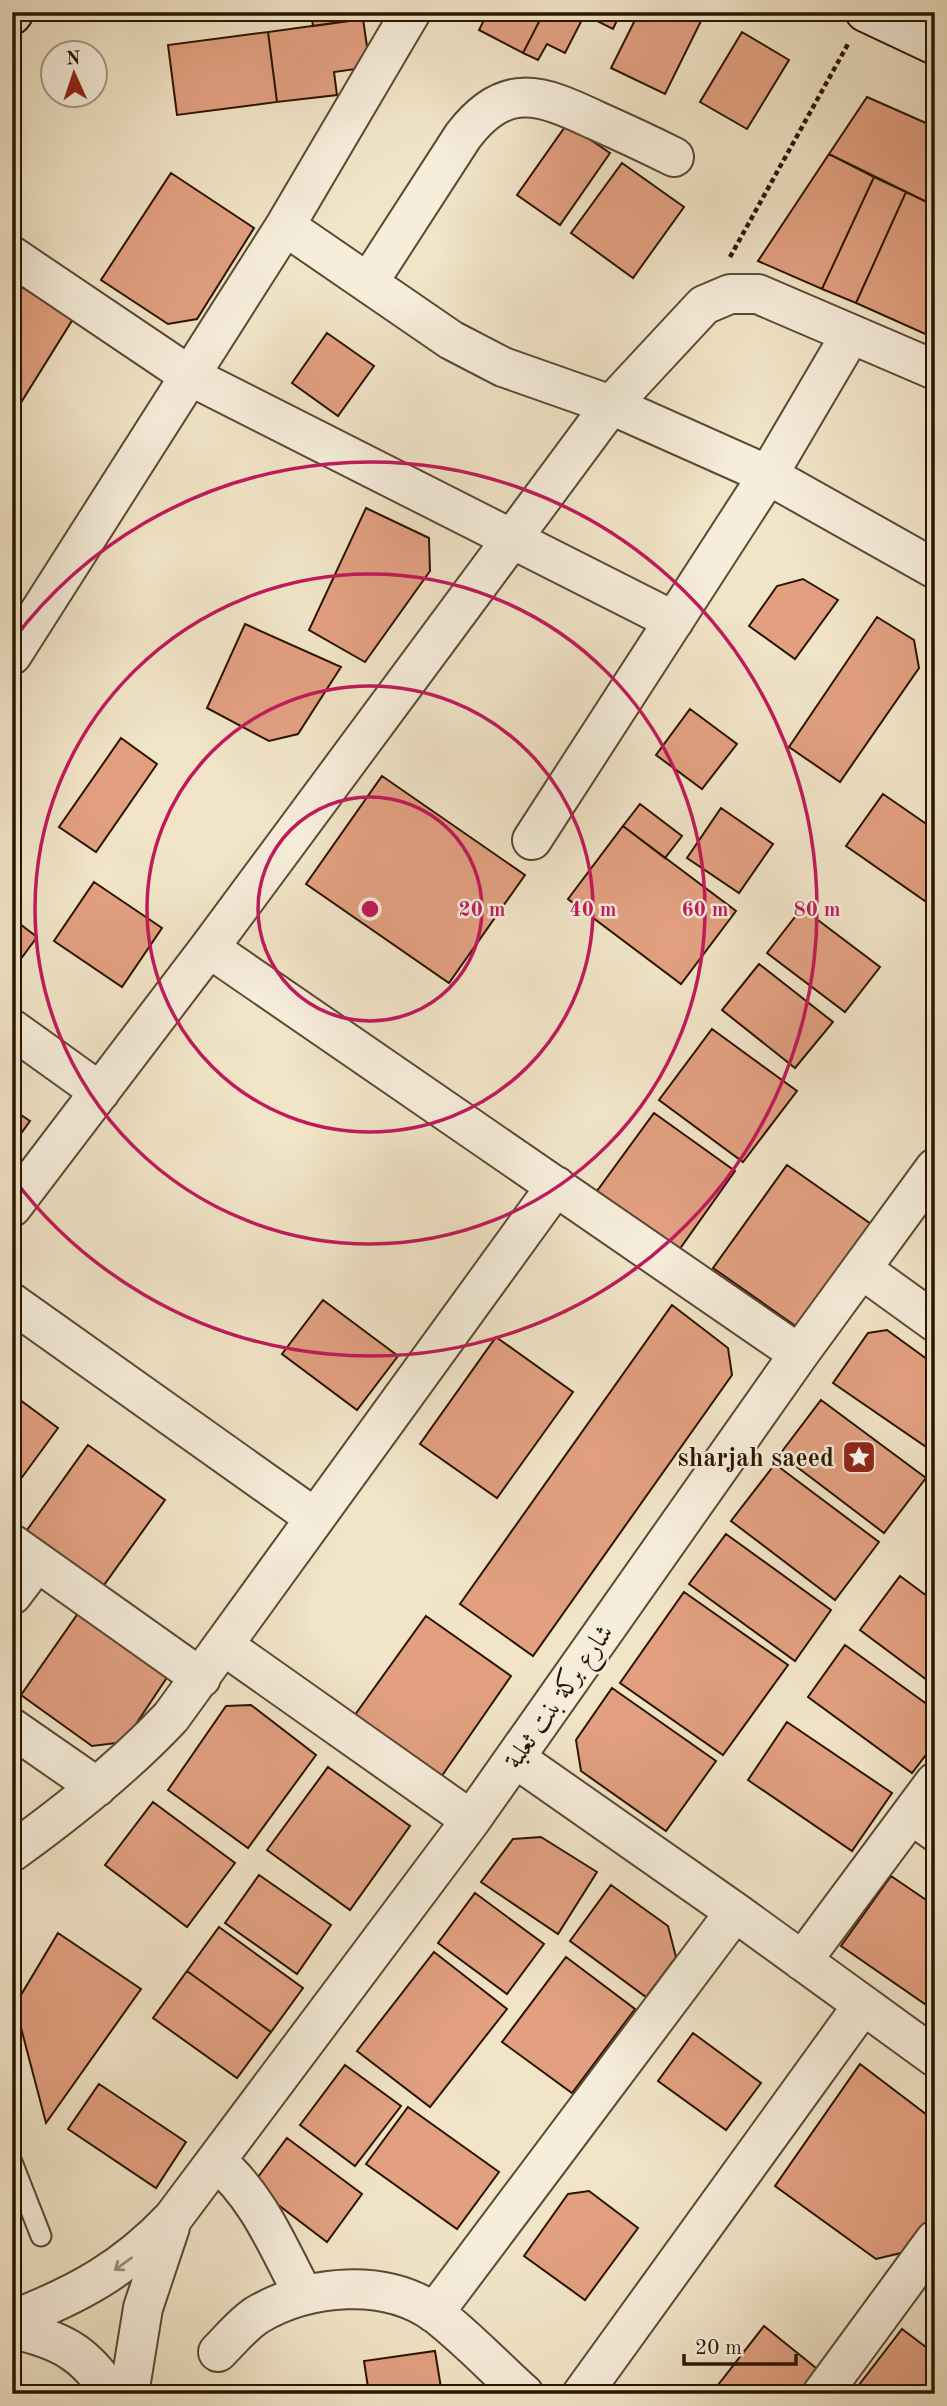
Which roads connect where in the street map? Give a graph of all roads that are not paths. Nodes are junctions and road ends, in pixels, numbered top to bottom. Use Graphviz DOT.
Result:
graph roads {
  1 [pos="411,12"];
  2 [pos="865,12"];
  3 [pos="935,45"];
  4 [pos="674,157"];
  5 [pos="285,226"];
  6 [pos="12,256"];
  7 [pos="368,283"];
  8 [pos="851,334"];
  9 [pos="935,370"];
  10 [pos="190,376"];
  11 [pos="611,405"];
  12 [pos="768,475"];
  13 [pos="512,539"];
  14 [pos="935,569"];
  15 [pos="674,621"];
  16 [pos="12,655"];
  17 [pos="532,840"];
  18 [pos="209,948"];
  19 [pos="12,1029"];
  20 [pos="100,1092"];
  21 [pos="935,1168"];
  22 [pos="556,1186"];
  23 [pos="12,1207"];
  24 [pos="923,1211"];
  25 [pos="863,1270"];
  26 [pos="12,1303"];
  27 [pos="935,1322"];
  28 [pos="799,1354"];
  29 [pos="315,1518"];
  30 [pos="25,1553"];
  31 [pos="12,1595"];
  32 [pos="223,1645"];
  33 [pos="201,1678"];
  34 [pos="12,1728"];
  35 [pos="514,1758"];
  36 [pos="935,1782"];
  37 [pos="97,1787"];
  38 [pos="471,1819"];
  39 [pos="920,1833"];
  40 [pos="12,1852"];
  41 [pos="735,1912"];
  42 [pos="802,1961"];
  43 [pos="863,2005"];
  44 [pos="935,2057"];
  45 [pos="216,2161"];
  46 [pos="12,2162"];
  47 [pos="173,2218"];
  48 [pos="41,2235"];
  49 [pos="935,2241"];
  50 [pos="303,2294"];
  51 [pos="434,2313"];
  52 [pos="12,2320"];
  53 [pos="12,2329"];
  54 [pos="218,2352"];
  55 [pos="111,2394"];
  56 [pos="129,2394"];
  57 [pos="524,2394"];
  58 [pos="582,2394"];
  59 [pos="822,2394"];
  1 -- 5 [label="street"];
  2 -- 3 [label="street"];
  4 -- 7 [label="street"];
  5 -- 7 [label="street"];
  5 -- 10 [label="street"];
  6 -- 10 [label="street"];
  7 -- 11 [label="street"];
  8 -- 9 [label="street"];
  8 -- 11 [label="street"];
  8 -- 12 [label="street"];
  10 -- 13 [label="street"];
  10 -- 16 [label="street"];
  11 -- 12 [label="street"];
  11 -- 13 [label="street"];
  12 -- 14 [label="street"];
  12 -- 15 [label="street"];
  13 -- 15 [label="street"];
  13 -- 18 [label="street"];
  15 -- 17 [label="street"];
  18 -- 20 [label="street"];
  18 -- 22 [label="street"];
  19 -- 20 [label="street"];
  20 -- 23 [label="street"];
  21 -- 24 [label="street, شارع بركة بنت ثعلبة"];
  22 -- 28 [label="street"];
  22 -- 29 [label="street"];
  24 -- 25 [label="street, شارع بركة بنت ثعلبة"];
  25 -- 27 [label="street"];
  25 -- 28 [label="street, شارع بركة بنت ثعلبة"];
  26 -- 29 [label="street"];
  28 -- 35 [label="street, شارع بركة بنت ثعلبة"];
  29 -- 32 [label="street"];
  30 -- 31 [label="street"];
  30 -- 33 [label="street"];
  32 -- 33 [label="street"];
  32 -- 38 [label="street"];
  33 -- 37 [label="street"];
  34 -- 37 [label="street"];
  35 -- 38 [label="street, شارع بركة بنت ثعلبة"];
  35 -- 41 [label="street"];
  36 -- 39 [label="street"];
  37 -- 40 [label="street"];
  38 -- 45 [label="street, شارع بركة بنت ثعلبة"];
  39 -- 42 [label="street"];
  41 -- 42 [label="street"];
  41 -- 51 [label="street"];
  42 -- 43 [label="street"];
  43 -- 44 [label="street"];
  43 -- 58 [label="street"];
  45 -- 47 [label="street, شارع بركة بنت ثعلبة"];
  45 -- 50 [label="street"];
  46 -- 48 [label="lane"];
  47 -- 52 [label="street, شارع بركة بنت ثعلبة, one-way"];
  47 -- 56 [label="street, شارع بركة بنت ثعلبة"];
  49 -- 59 [label="street"];
  50 -- 51 [label="street"];
  50 -- 54 [label="street"];
  51 -- 57 [label="street"];
  53 -- 55 [label="street"];
}
